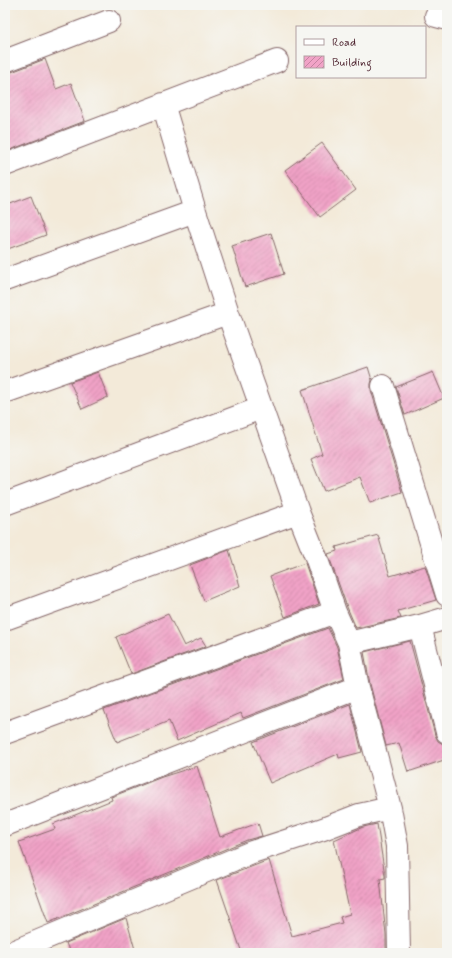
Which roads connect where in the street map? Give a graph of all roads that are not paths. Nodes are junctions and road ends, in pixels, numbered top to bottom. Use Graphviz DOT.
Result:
graph roads {
  1 [pos="109,21"];
  2 [pos="5,61"];
  3 [pos="277,61"];
  4 [pos="163,104"];
  5 [pos="5,165"];
  6 [pos="195,211"];
  7 [pos="5,280"];
  8 [pos="228,313"];
  9 [pos="383,386"];
  10 [pos="5,392"];
  11 [pos="260,408"];
  12 [pos="5,504"];
  13 [pos="298,512"];
  14 [pos="447,596"];
  15 [pos="335,612"];
  16 [pos="447,618"];
  17 [pos="5,619"];
  18 [pos="420,626"];
  19 [pos="349,643"];
  20 [pos="358,687"];
  21 [pos="447,732"];
  22 [pos="5,733"];
  23 [pos="390,808"];
  24 [pos="5,825"];
  25 [pos="10,953"];
  26 [pos="399,953"];
  1 -- 2 [label="street"];
  3 -- 4 [label="street"];
  4 -- 5 [label="street"];
  4 -- 6 [label="street"];
  6 -- 7 [label="street"];
  6 -- 8 [label="street"];
  8 -- 10 [label="street"];
  8 -- 11 [label="street"];
  9 -- 14 [label="street"];
  11 -- 12 [label="street"];
  11 -- 13 [label="street"];
  13 -- 15 [label="street"];
  13 -- 17 [label="street"];
  15 -- 19 [label="street"];
  15 -- 22 [label="street"];
  16 -- 18 [label="street"];
  18 -- 19 [label="street"];
  18 -- 21 [label="street"];
  19 -- 20 [label="street"];
  20 -- 23 [label="street"];
  20 -- 24 [label="street"];
  23 -- 25 [label="street"];
  23 -- 26 [label="street"];
}
